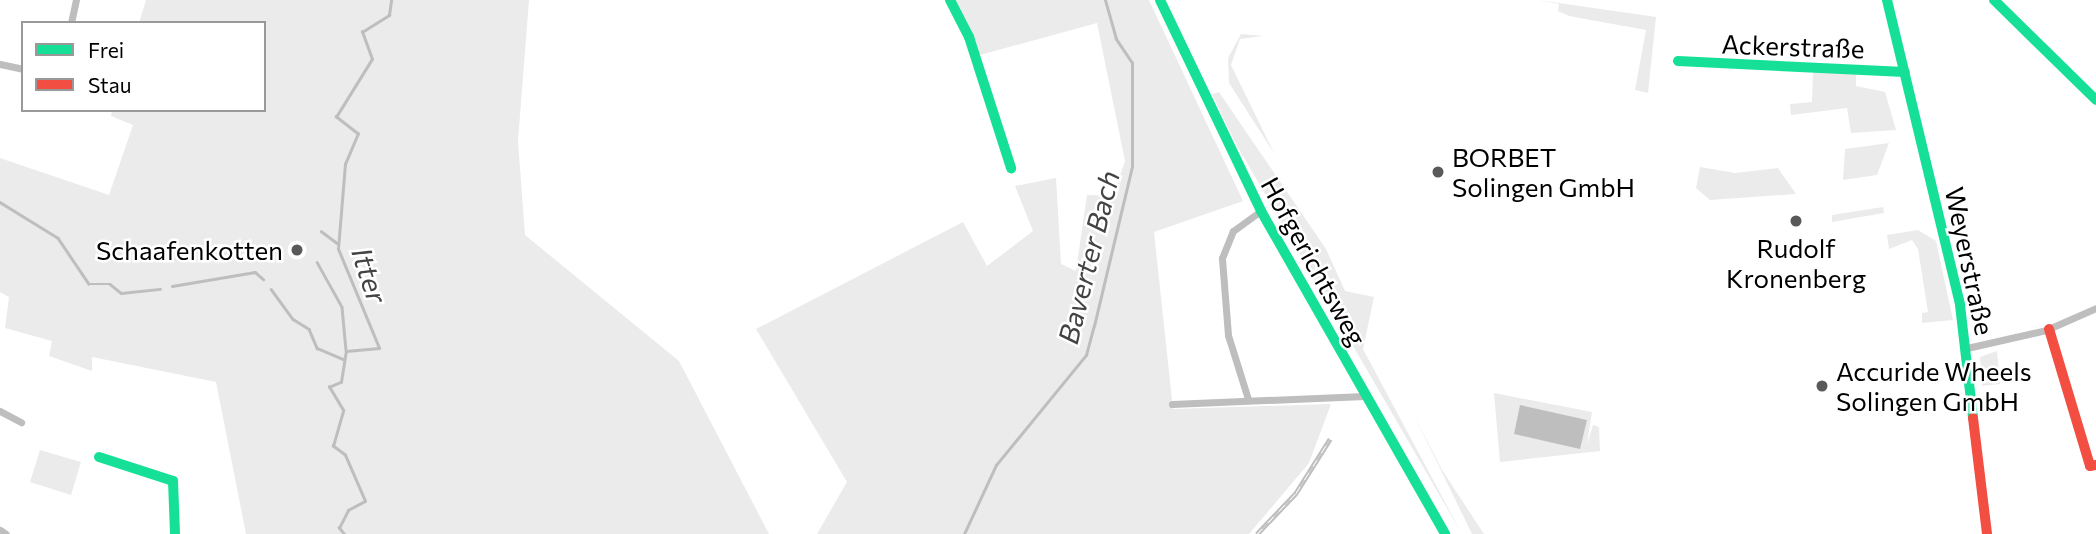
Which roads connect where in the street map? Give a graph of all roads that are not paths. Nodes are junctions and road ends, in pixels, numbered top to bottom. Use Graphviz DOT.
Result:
graph roads {
  1 [pos="76,0"];
  2 [pos="950,0"];
  3 [pos="1160,0"];
  4 [pos="1887,0"];
  5 [pos="1994,0"];
  6 [pos="71,21"];
  7 [pos="1678,61"];
  8 [pos="0,64"];
  9 [pos="21,69"];
  10 [pos="1906,72"];
  11 [pos="2096,100"];
  12 [pos="1012,168"];
  13 [pos="1261,211"];
  14 [pos="2096,308"];
  15 [pos="2049,329"];
  16 [pos="1967,348"];
  17 [pos="1365,396"];
  18 [pos="1248,400"];
  19 [pos="1172,404"];
  20 [pos="0,411"];
  21 [pos="21,422"];
  22 [pos="99,457"];
  23 [pos="2096,466"];
  24 [pos="0,530"];
  25 [pos="6,534"];
  26 [pos="175,534"];
  27 [pos="1445,534"];
  28 [pos="1987,534"];
  1 -- 6 [label="street"];
  2 -- 12 [label="street"];
  3 -- 13 [label="street, Hofgerichtsweg"];
  4 -- 10 [label="street, Weyerstraße"];
  5 -- 11 [label="street"];
  7 -- 10 [label="street, Ackerstraße"];
  8 -- 9 [label="street"];
  10 -- 16 [label="street, Weyerstraße"];
  13 -- 17 [label="street, Hofgerichtsweg"];
  13 -- 18 [label="street"];
  14 -- 15 [label="street"];
  15 -- 16 [label="street"];
  15 -- 23 [label="street"];
  16 -- 28 [label="street, Weyerstraße"];
  17 -- 18 [label="street"];
  17 -- 27 [label="street, Hofgerichtsweg"];
  18 -- 19 [label="street"];
  20 -- 21 [label="street"];
  22 -- 26 [label="street"];
  24 -- 25 [label="street"];
}
